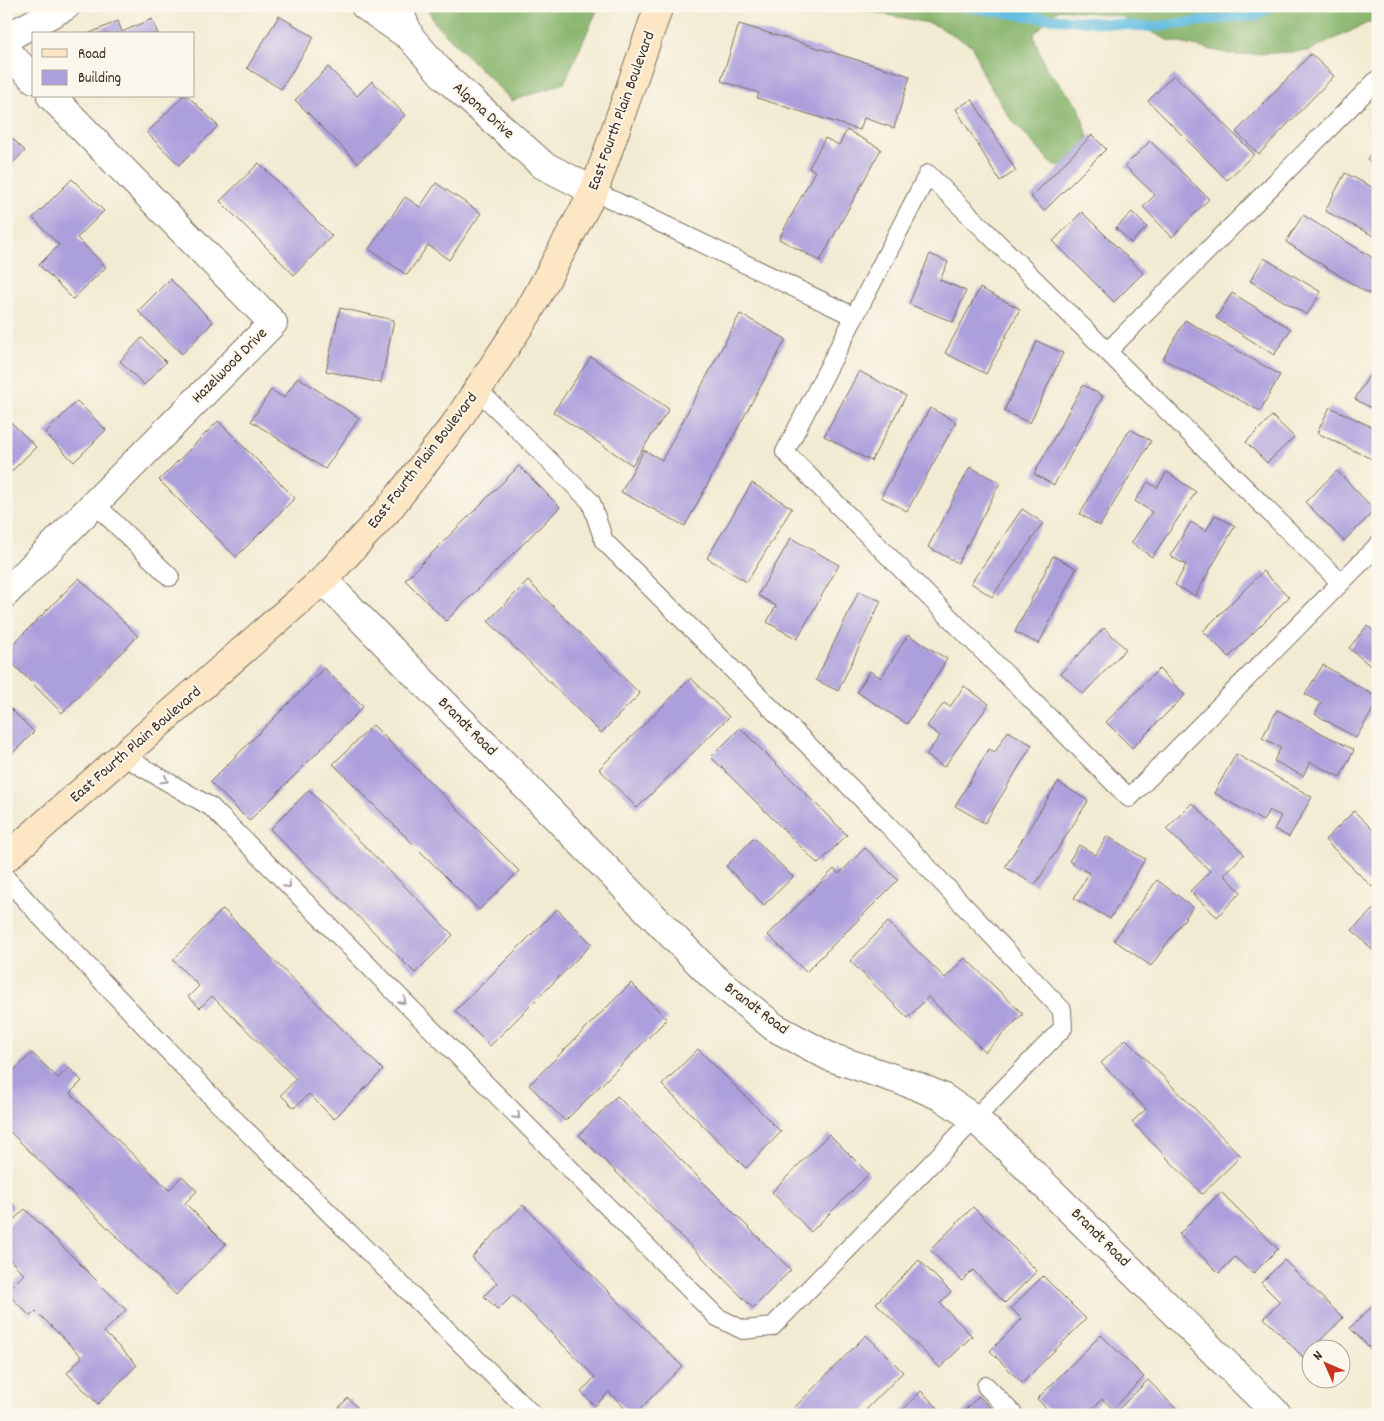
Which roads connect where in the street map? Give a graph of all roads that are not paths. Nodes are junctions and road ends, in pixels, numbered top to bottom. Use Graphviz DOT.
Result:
graph roads {
  1 [pos="66,6"];
  2 [pos="365,6"];
  3 [pos="397,6"];
  4 [pos="659,6"];
  5 [pos="410,36"];
  6 [pos="6,38"];
  7 [pos="6,51"];
  8 [pos="32,77"];
  9 [pos="1378,79"];
  10 [pos="53,98"];
  11 [pos="594,191"];
  12 [pos="855,317"];
  13 [pos="1108,351"];
  14 [pos="478,390"];
  15 [pos="94,504"];
  16 [pos="1378,545"];
  17 [pos="170,577"];
  18 [pos="322,580"];
  19 [pos="1341,583"];
  20 [pos="6,593"];
  21 [pos="124,756"];
  22 [pos="6,858"];
  23 [pos="6,878"];
  24 [pos="975,1119"];
  25 [pos="986,1386"];
  26 [pos="533,1415"];
  27 [pos="1014,1415"];
  28 [pos="1278,1415"];
  1 -- 6 [label="street"];
  2 -- 5 [label="street"];
  3 -- 5 [label="street, Algona Drive"];
  4 -- 11 [label="main road, East Fourth Plain Boulevard"];
  5 -- 11 [label="street, Algona Drive"];
  7 -- 8 [label="street"];
  9 -- 13 [label="lane"];
  10 -- 15 [label="street, Hazelwood Drive"];
  11 -- 12 [label="lane"];
  11 -- 14 [label="main road, East Fourth Plain Boulevard"];
  12 -- 13 [label="lane"];
  12 -- 19 [label="lane"];
  13 -- 19 [label="lane"];
  14 -- 18 [label="main road, East Fourth Plain Boulevard"];
  14 -- 24 [label="lane"];
  15 -- 17 [label="lane"];
  15 -- 20 [label="street, Hazelwood Drive"];
  16 -- 19 [label="lane"];
  18 -- 21 [label="main road, East Fourth Plain Boulevard"];
  18 -- 24 [label="street, Brandt Road"];
  21 -- 22 [label="main road, East Fourth Plain Boulevard"];
  21 -- 24 [label="lane, one-way"];
  23 -- 26 [label="lane"];
  24 -- 28 [label="street, Brandt Road"];
  25 -- 27 [label="lane"];
}
